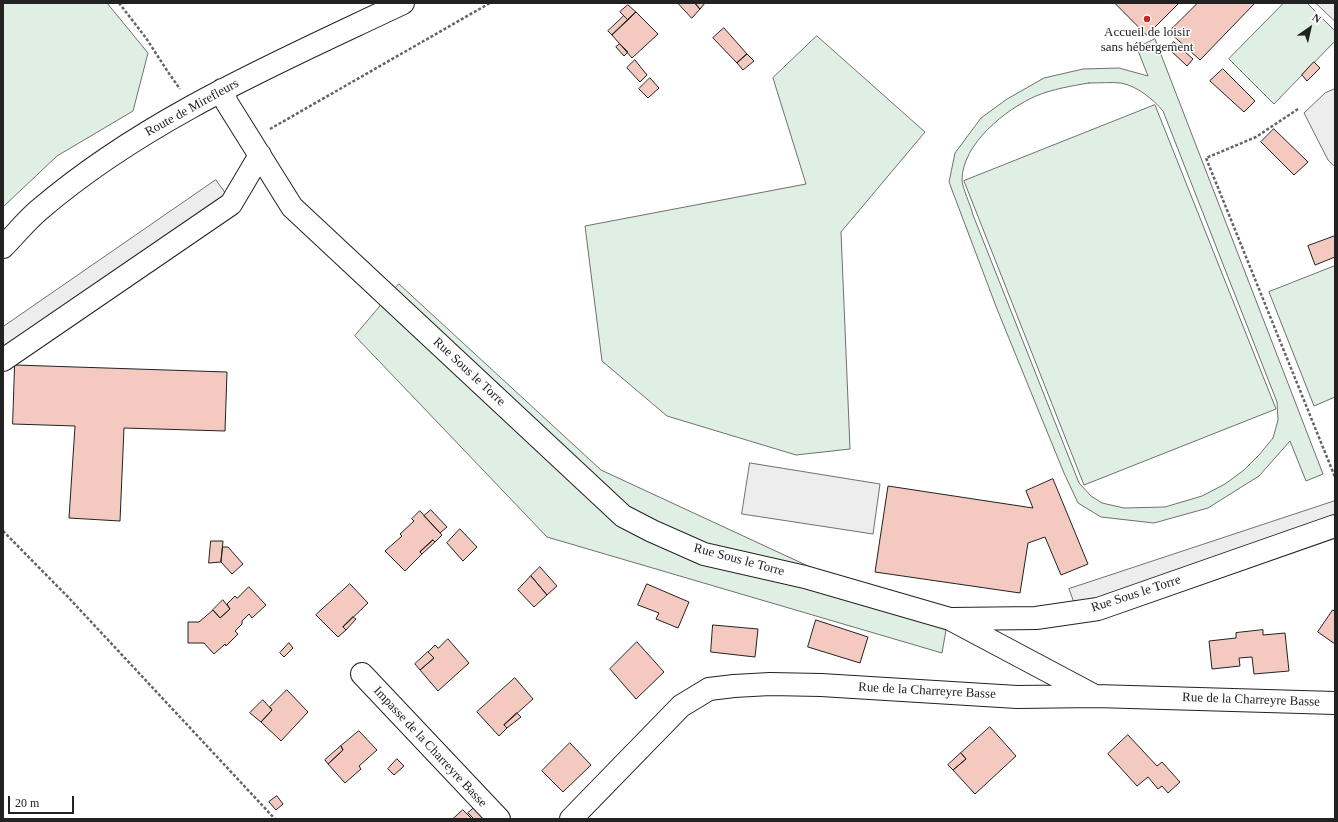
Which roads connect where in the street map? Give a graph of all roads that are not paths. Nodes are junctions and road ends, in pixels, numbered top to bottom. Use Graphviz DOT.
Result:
graph roads {
  1 [pos="403,3"];
  2 [pos="222,90"];
  3 [pos="260,155"];
  4 [pos="3,247"];
  5 [pos="3,360"];
  6 [pos="1335,526"];
  7 [pos="950,619"];
  8 [pos="362,674"];
  9 [pos="1096,696"];
  10 [pos="1335,702"];
  11 [pos="499,819"];
  12 [pos="571,819"];
  1 -- 2 [label="street, Route de Mirefleurs"];
  2 -- 3 [label="street, Rue Sous le Torre"];
  2 -- 4 [label="street, Route de Mirefleurs"];
  3 -- 5 [label="street"];
  3 -- 7 [label="street, Rue Sous le Torre"];
  6 -- 7 [label="street, Rue Sous le Torre"];
  7 -- 9 [label="street"];
  8 -- 11 [label="street, Impasse de la Charreyre Basse"];
  9 -- 10 [label="street, Rue de la Charreyre Basse"];
  9 -- 12 [label="street, Rue de la Charreyre Basse"];
}
